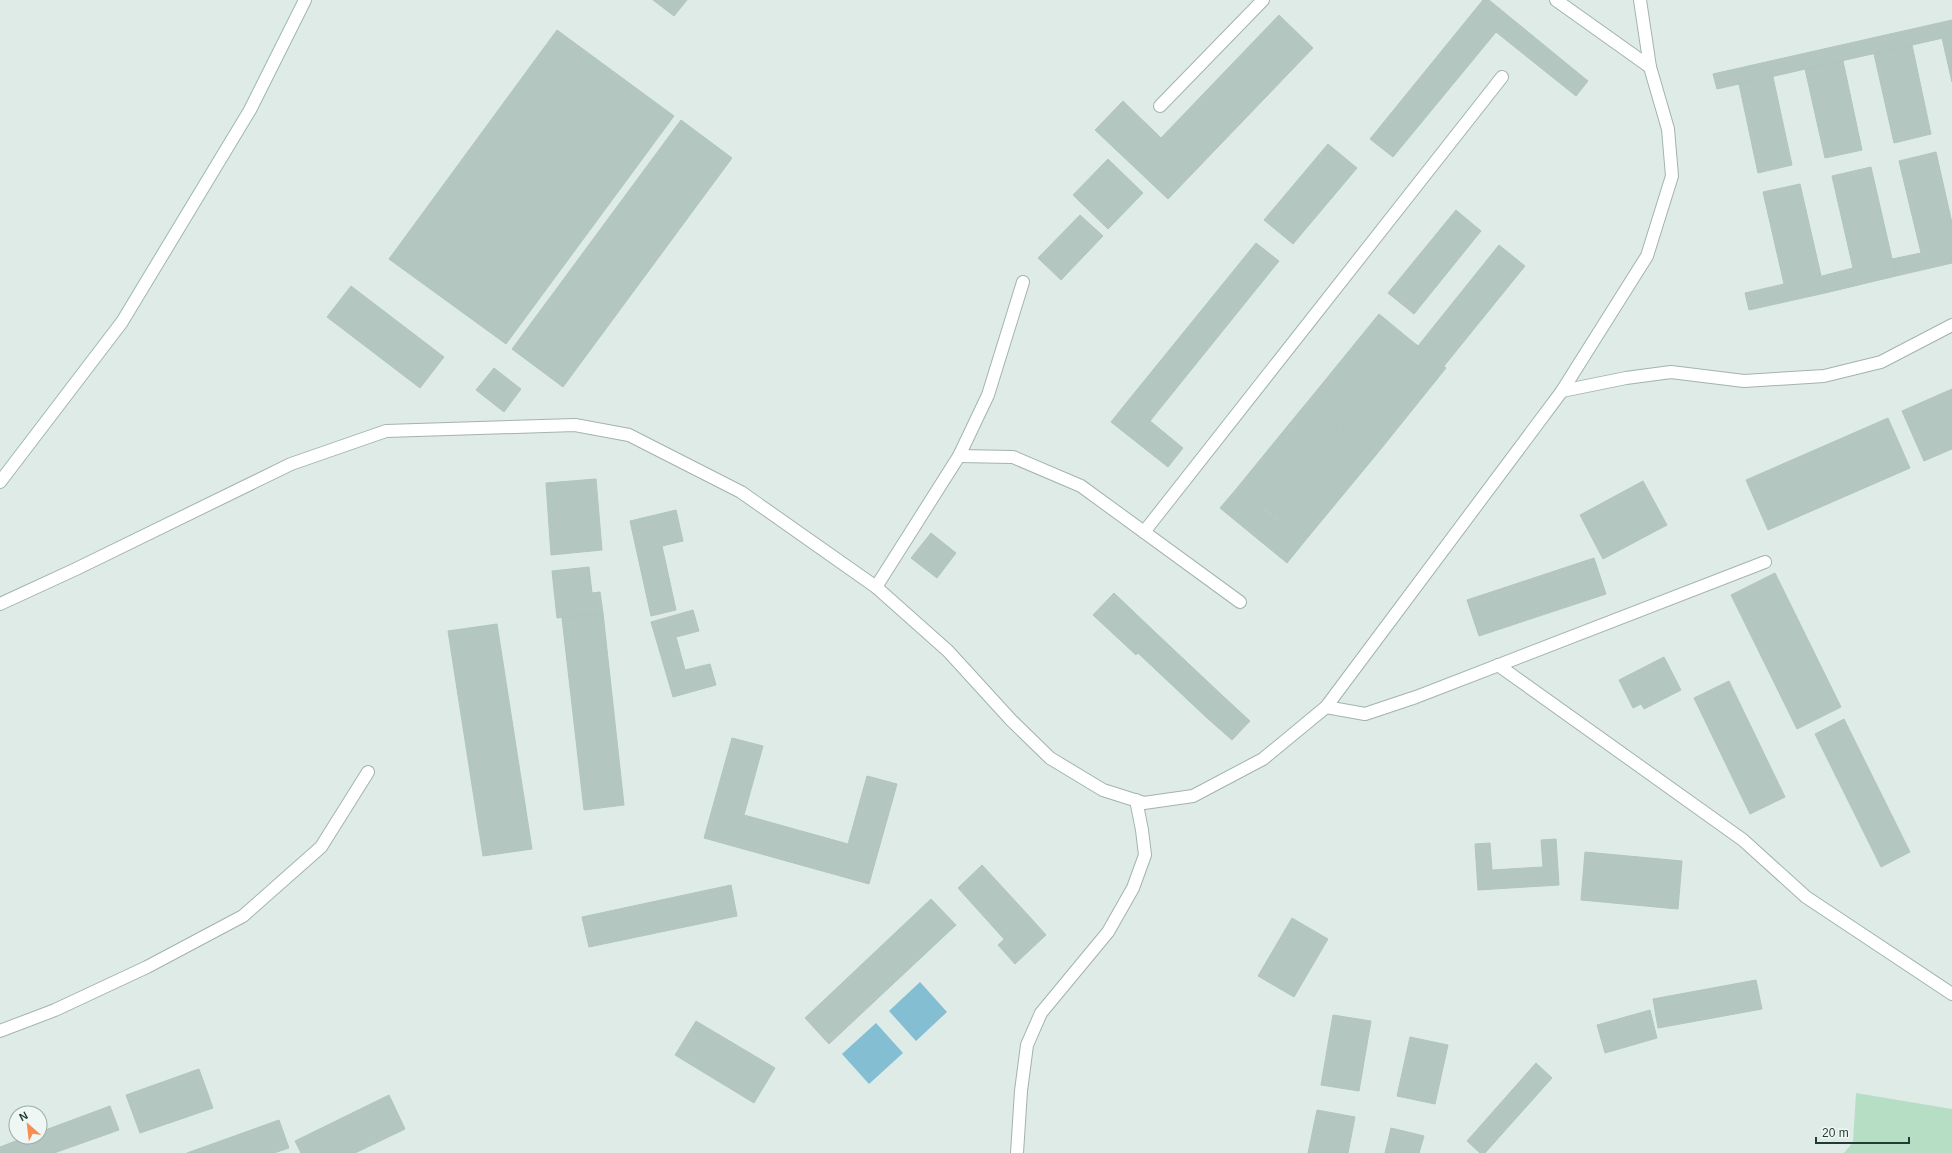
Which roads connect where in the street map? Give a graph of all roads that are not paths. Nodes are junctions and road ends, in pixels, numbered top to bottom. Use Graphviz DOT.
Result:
graph roads {
  1 [pos="305,0"];
  2 [pos="1263,0"];
  3 [pos="1556,0"];
  4 [pos="1640,0"];
  5 [pos="1650,67"];
  6 [pos="1502,76"];
  7 [pos="1160,106"];
  8 [pos="1023,282"];
  9 [pos="1952,325"];
  10 [pos="1562,391"];
  11 [pos="959,456"];
  12 [pos="0,482"];
  13 [pos="1144,532"];
  14 [pos="1765,562"];
  15 [pos="876,587"];
  16 [pos="1240,602"];
  17 [pos="0,604"];
  18 [pos="1498,665"];
  19 [pos="1326,707"];
  20 [pos="368,772"];
  21 [pos="1136,800"];
  22 [pos="1952,994"];
  23 [pos="0,1031"];
  24 [pos="1018,1153"];
  1 -- 12 [label="street"];
  2 -- 7 [label="street"];
  3 -- 5 [label="street"];
  4 -- 5 [label="street"];
  5 -- 10 [label="street"];
  6 -- 13 [label="street"];
  8 -- 11 [label="street"];
  9 -- 10 [label="street"];
  10 -- 19 [label="street"];
  11 -- 13 [label="street"];
  11 -- 15 [label="street"];
  13 -- 16 [label="street"];
  14 -- 18 [label="street"];
  15 -- 17 [label="street"];
  15 -- 21 [label="street"];
  18 -- 19 [label="street"];
  18 -- 22 [label="street"];
  19 -- 21 [label="street"];
  20 -- 23 [label="street"];
  21 -- 24 [label="street"];
}
